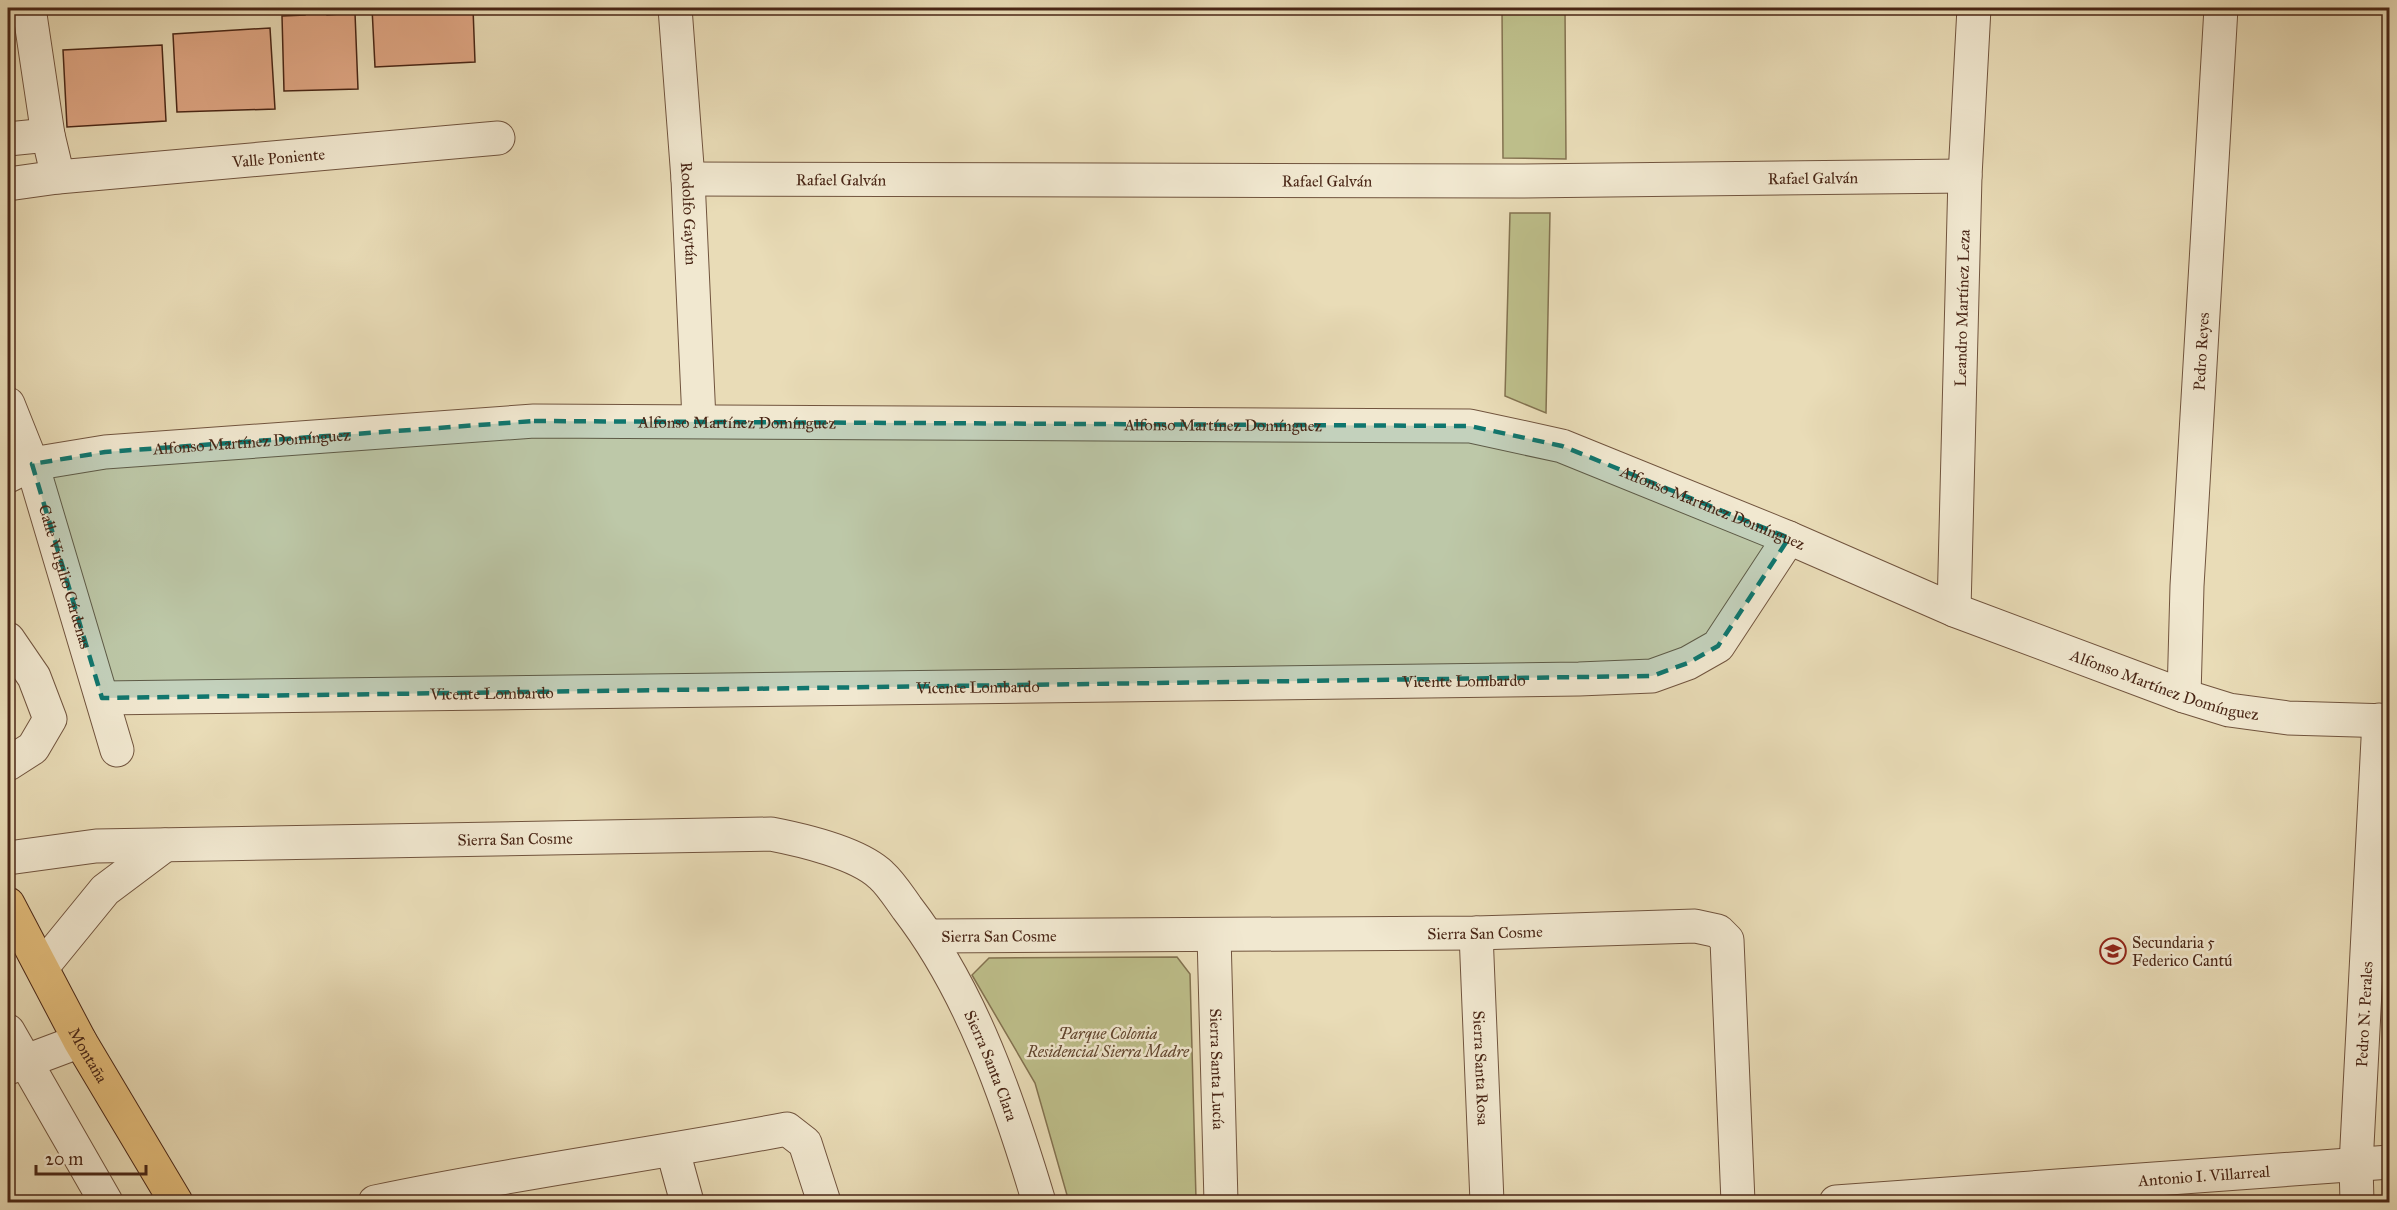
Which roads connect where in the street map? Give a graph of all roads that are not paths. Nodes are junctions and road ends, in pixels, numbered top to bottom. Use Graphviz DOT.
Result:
graph roads {
  1 [pos="29,8"];
  2 [pos="675,8"];
  3 [pos="1974,8"];
  4 [pos="2221,8"];
  5 [pos="48,135"];
  6 [pos="498,138"];
  7 [pos="8,139"];
  8 [pos="1965,176"];
  9 [pos="57,177"];
  10 [pos="688,179"];
  11 [pos="8,184"];
  12 [pos="8,404"];
  13 [pos="699,420"];
  14 [pos="20,470"];
  15 [pos="1789,538"];
  16 [pos="1954,610"];
  17 [pos="8,639"];
  18 [pos="2184,696"];
  19 [pos="102,698"];
  20 [pos="2384,721"];
  21 [pos="117,750"];
  22 [pos="8,764"];
  23 [pos="165,845"];
  24 [pos="8,858"];
  25 [pos="8,904"];
  26 [pos="1476,933"];
  27 [pos="1214,935"];
  28 [pos="929,936"];
  29 [pos="43,966"];
  30 [pos="8,1032"];
  31 [pos="80,1041"];
  32 [pos="16,1065"];
  33 [pos="672,1150"];
  34 [pos="2390,1162"];
  35 [pos="2356,1165"];
  36 [pos="106,1203"];
  37 [pos="176,1203"];
  38 [pos="375,1203"];
  39 [pos="687,1203"];
  40 [pos="824,1203"];
  41 [pos="1039,1203"];
  42 [pos="1221,1203"];
  43 [pos="1487,1203"];
  44 [pos="1737,1203"];
  45 [pos="1836,1203"];
  46 [pos="2357,1203"];
  1 -- 5 [label="street"];
  2 -- 10 [label="street, Rodolfo Gaytán"];
  3 -- 8 [label="street, Leandro Martínez Leza"];
  4 -- 18 [label="street, Pedro Reyes"];
  5 -- 7 [label="street"];
  5 -- 9 [label="street"];
  6 -- 9 [label="street, Valle Poniente"];
  8 -- 10 [label="street, Rafael Galván"];
  8 -- 16 [label="street, Leandro Martínez Leza"];
  9 -- 11 [label="street, Valle Poniente"];
  10 -- 13 [label="street, Rodolfo Gaytán"];
  12 -- 14 [label="street, Calle Virgilio Cárdenas"];
  13 -- 14 [label="street, Alfonso Martínez Domínguez"];
  13 -- 15 [label="street, Alfonso Martínez Domínguez"];
  14 -- 19 [label="street, Calle Virgilio Cárdenas"];
  15 -- 16 [label="street, Alfonso Martínez Domínguez"];
  15 -- 19 [label="street, Vicente Lombardo"];
  16 -- 18 [label="street, Alfonso Martínez Domínguez"];
  17 -- 22 [label="street"];
  18 -- 20 [label="street, Alfonso Martínez Domínguez"];
  19 -- 21 [label="street, Calle Virgilio Cárdenas"];
  20 -- 35 [label="street, Pedro N. Perales"];
  23 -- 24 [label="street, Sierra San Cosme"];
  23 -- 28 [label="street, Sierra San Cosme"];
  23 -- 29 [label="street"];
  25 -- 29 [label="main road, Montaña"];
  26 -- 27 [label="street, Sierra San Cosme"];
  26 -- 43 [label="street, Sierra Santa Rosa"];
  26 -- 44 [label="street, Sierra San Cosme"];
  27 -- 28 [label="street, Sierra San Cosme"];
  27 -- 42 [label="street, Sierra Santa Lucía"];
  28 -- 41 [label="street, Sierra Santa Clara"];
  29 -- 31 [label="main road, Montaña"];
  30 -- 32 [label="street"];
  31 -- 32 [label="street"];
  31 -- 37 [label="main road, Montaña"];
  32 -- 36 [label="street"];
  33 -- 38 [label="street"];
  33 -- 39 [label="street"];
  33 -- 40 [label="street"];
  34 -- 35 [label="street, Antonio I. Villarreal"];
  35 -- 45 [label="street, Antonio I. Villarreal"];
  35 -- 46 [label="street, Pedro N. Perales"];
}
